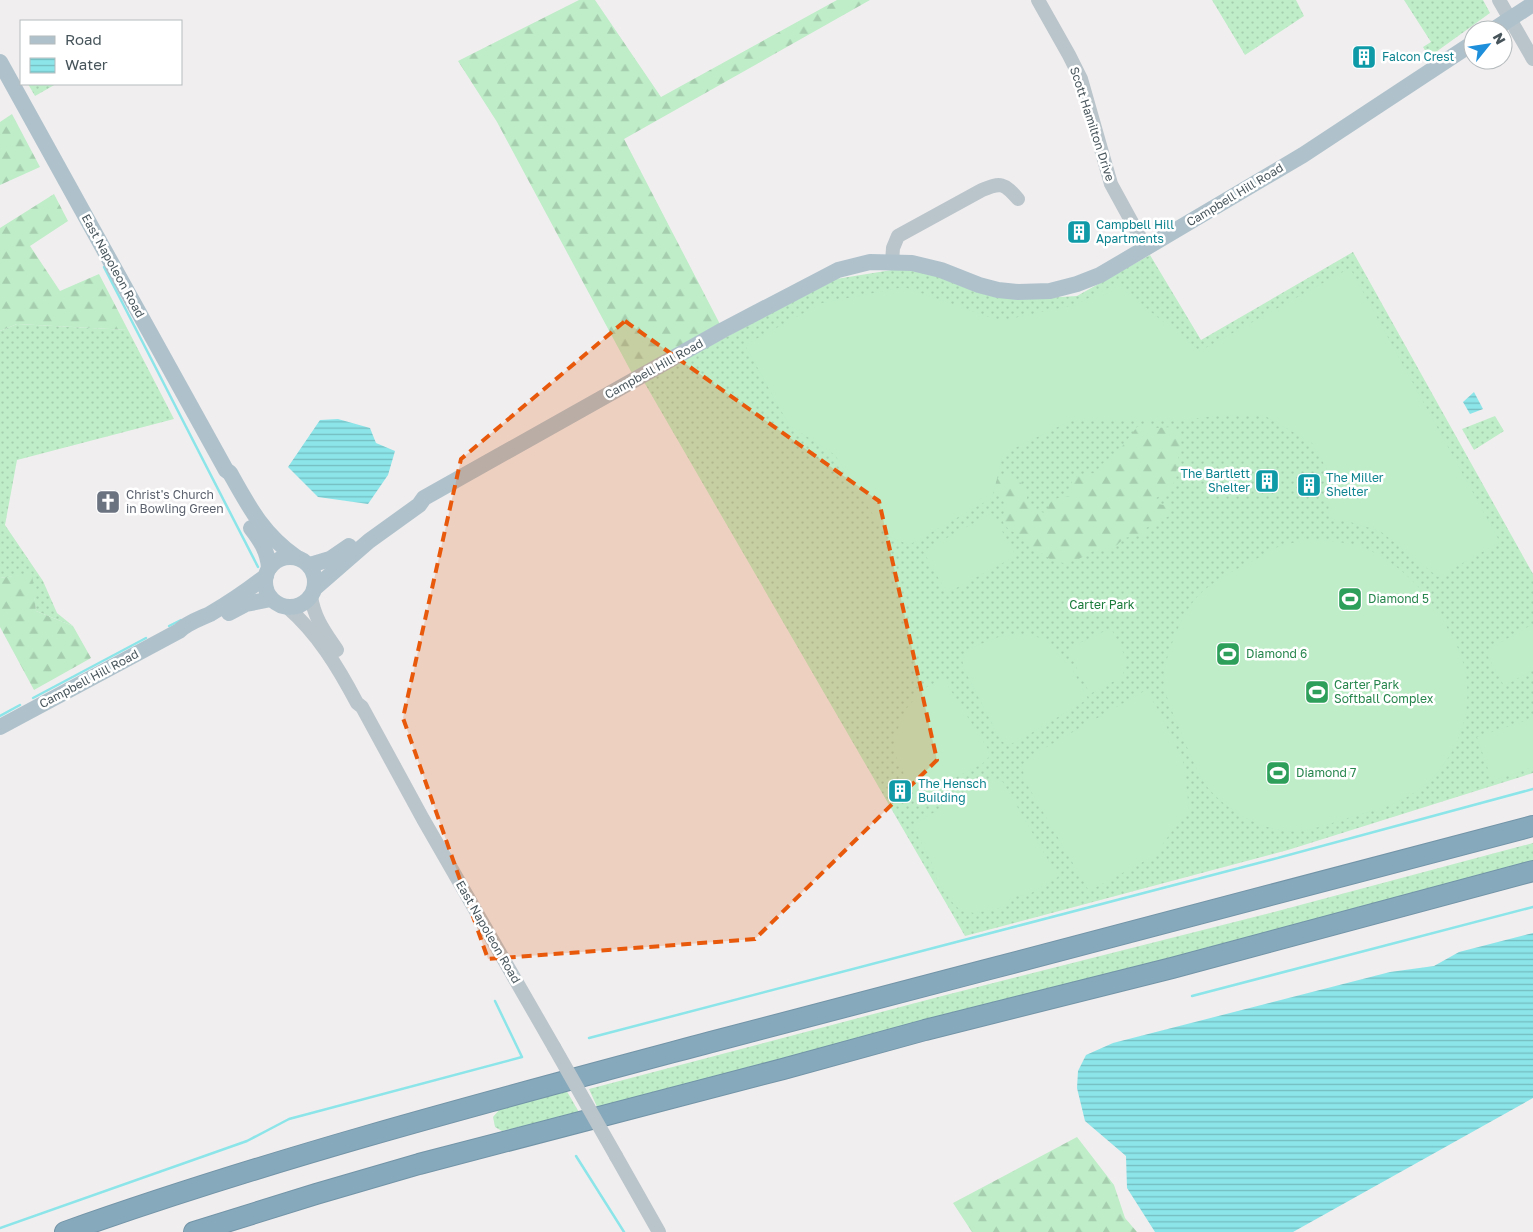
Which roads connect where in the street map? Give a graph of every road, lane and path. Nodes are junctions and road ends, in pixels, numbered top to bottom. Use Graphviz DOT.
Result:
graph roads {
  1 [pos="1038,0"];
  2 [pos="1499,0"];
  3 [pos="1533,4"];
  4 [pos="1510,19"];
  5 [pos="1463,50"];
  6 [pos="1533,59"];
  7 [pos="0,62"];
  8 [pos="1018,199"];
  9 [pos="1146,248"];
  10 [pos="892,262"];
  11 [pos="226,470"];
  12 [pos="424,498"];
  13 [pos="303,561"];
  14 [pos="267,572"];
  15 [pos="313,592"];
  16 [pos="270,599"];
  17 [pos="287,607"];
  18 [pos="179,631"];
  19 [pos="362,706"];
  20 [pos="0,727"];
  21 [pos="1533,822"];
  22 [pos="1533,826"];
  23 [pos="1492,837"];
  24 [pos="1533,873"];
  25 [pos="64,1232"];
  26 [pos="194,1232"];
  27 [pos="659,1232"];
  1 -- 9 [label="street, Scott Hamilton Drive"];
  2 -- 4 [label="street"];
  3 -- 4 [label="main road"];
  4 -- 6 [label="street"];
  5 -- 9 [label="main road, Campbell Hill Road"];
  7 -- 11 [label="main road, East Napoleon Road"];
  8 -- 10 [label="street"];
  9 -- 10 [label="main road, Campbell Hill Road"];
  10 -- 12 [label="main road, Campbell Hill Road"];
  11 -- 13 [label="main road, East Napoleon Road"];
  11 -- 14 [label="main road, East Napoleon Road"];
  12 -- 13 [label="main road, Campbell Hill Road"];
  12 -- 15 [label="main road, Campbell Hill Road"];
  13 -- 14 [label="main road"];
  13 -- 15 [label="main road"];
  14 -- 16 [label="main road"];
  14 -- 18 [label="main road, Campbell Hill Road"];
  15 -- 17 [label="main road"];
  15 -- 19 [label="street, East Napoleon Road"];
  16 -- 17 [label="main road"];
  16 -- 18 [label="main road, Campbell Hill Road"];
  17 -- 19 [label="street, East Napoleon Road"];
  18 -- 20 [label="main road, Campbell Hill Road"];
  19 -- 27 [label="street, East Napoleon Road, bridge"];
  21 -- 23 [label="highway"];
  22 -- 23 [label="highway"];
  23 -- 25 [label="highway"];
  24 -- 26 [label="highway"];
}
